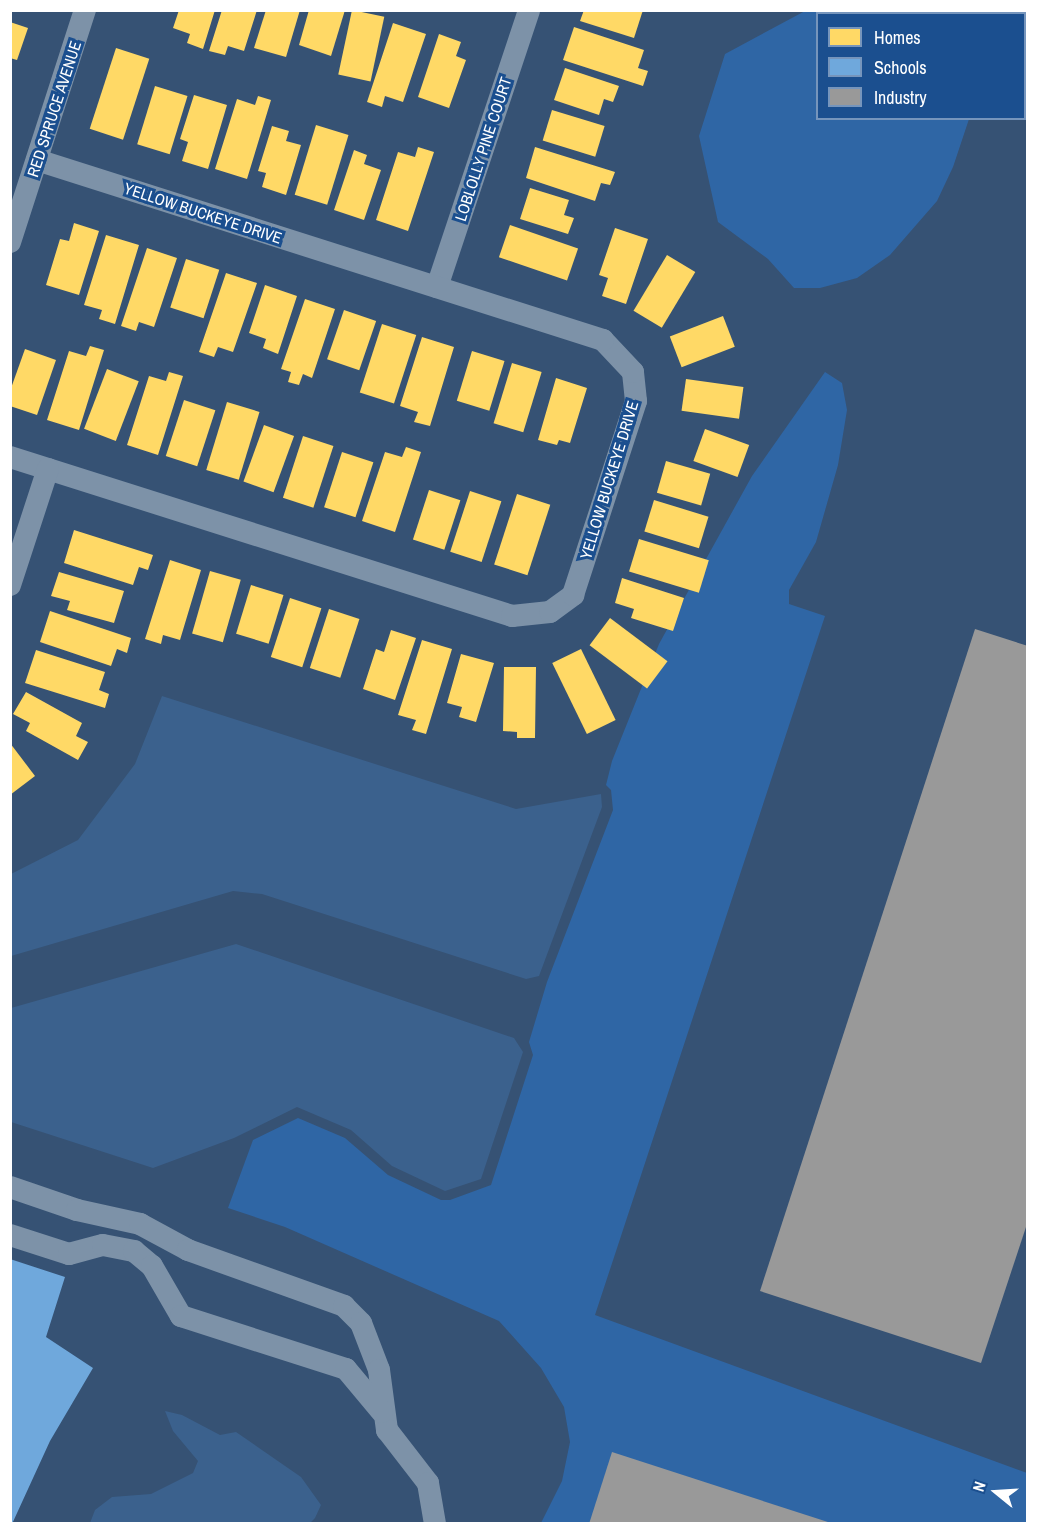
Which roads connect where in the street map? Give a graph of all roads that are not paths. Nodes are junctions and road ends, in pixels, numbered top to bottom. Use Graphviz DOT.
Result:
graph roads {
  1 [pos="85,10"];
  2 [pos="523,12"];
  3 [pos="37,160"];
  4 [pos="10,242"];
  5 [pos="437,287"];
  6 [pos="10,458"];
  7 [pos="48,469"];
  8 [pos="10,585"];
  9 [pos="10,1187"];
  10 [pos="10,1235"];
  11 [pos="382,1412"];
  12 [pos="435,1524"];
  1 -- 3 [label="street, RED SPRUCE AVENUE"];
  2 -- 5 [label="street, LOBLOLLY PINE COURT"];
  3 -- 4 [label="street, RED SPRUCE AVENUE"];
  3 -- 5 [label="street, YELLOW BUCKEYE DRIVE"];
  5 -- 7 [label="street, YELLOW BUCKEYE DRIVE"];
  6 -- 7 [label="street, YELLOW BUCKEYE DRIVE"];
  7 -- 8 [label="street"];
  9 -- 11 [label="street"];
  10 -- 11 [label="street"];
  11 -- 12 [label="street"];
}
